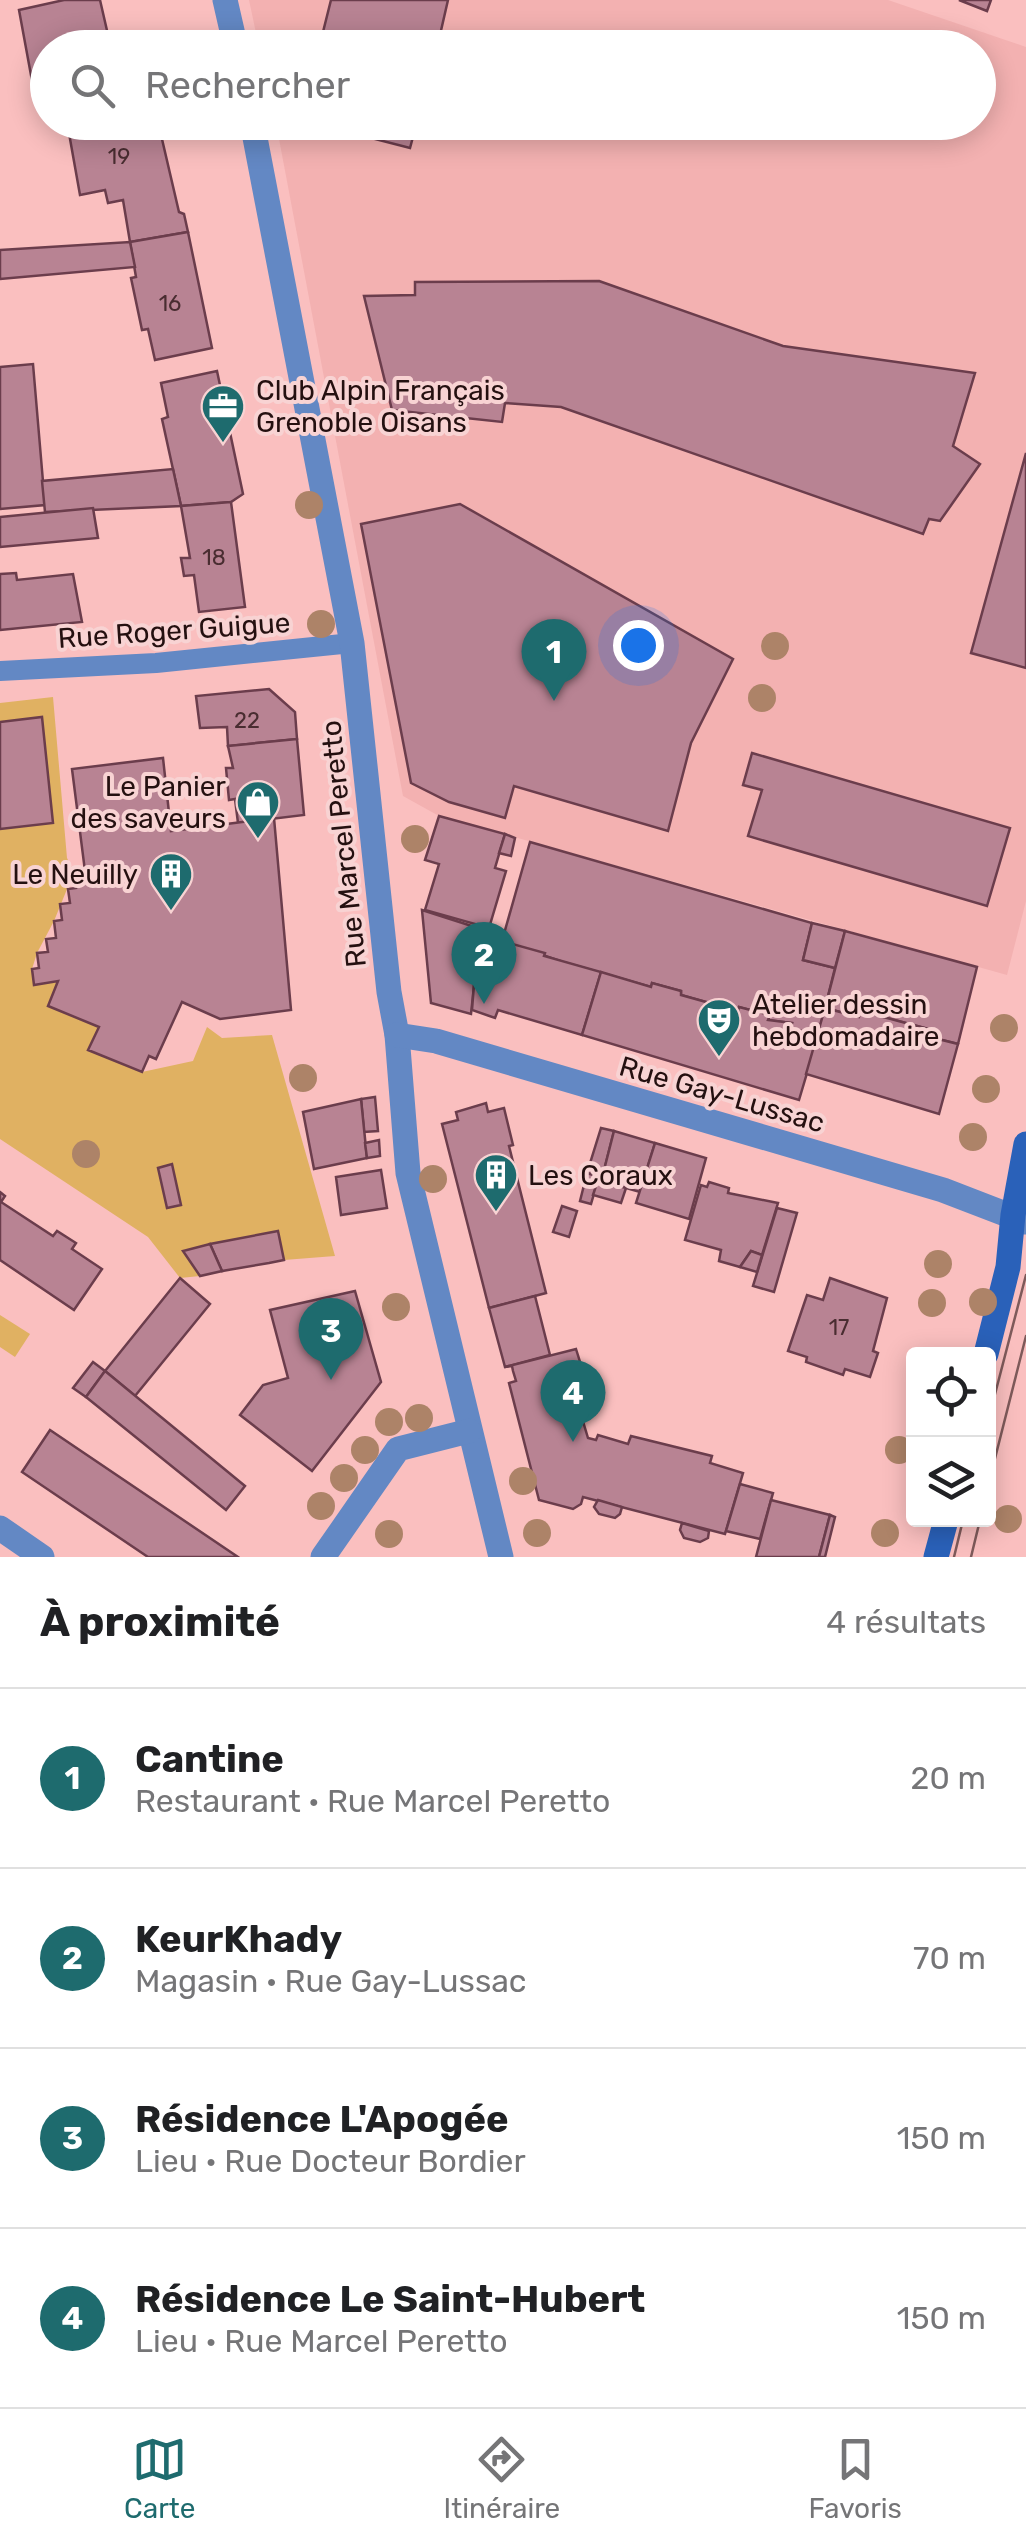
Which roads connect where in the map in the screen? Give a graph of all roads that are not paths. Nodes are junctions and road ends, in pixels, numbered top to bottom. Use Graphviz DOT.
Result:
graph roads {
  1 [pos="225,0"];
  2 [pos="232,30"];
  3 [pos="255,140"];
  4 [pos="352,643"];
  5 [pos="0,670"];
  6 [pos="397,1035"];
  7 [pos="1026,1144"];
  8 [pos="1019,1218"];
  9 [pos="988,1347"];
  10 [pos="469,1431"];
  11 [pos="944,1527"];
  12 [pos="0,1528"];
  13 [pos="42,1557"];
  14 [pos="323,1557"];
  15 [pos="501,1557"];
  16 [pos="936,1557"];
  1 -- 2 [label="street"];
  3 -- 4 [label="street, Rue Marcel Peretto"];
  4 -- 5 [label="lane, Rue Roger Guigue"];
  4 -- 6 [label="street, Rue Marcel Peretto"];
  6 -- 8 [label="street, Rue Gay-Lussac"];
  6 -- 10 [label="street, Rue Marcel Peretto"];
  7 -- 8 [label="main road"];
  8 -- 9 [label="main road"];
  10 -- 14 [label="street"];
  10 -- 15 [label="street, Rue Marcel Peretto"];
  11 -- 16 [label="main road"];
  12 -- 13 [label="street"];
}
